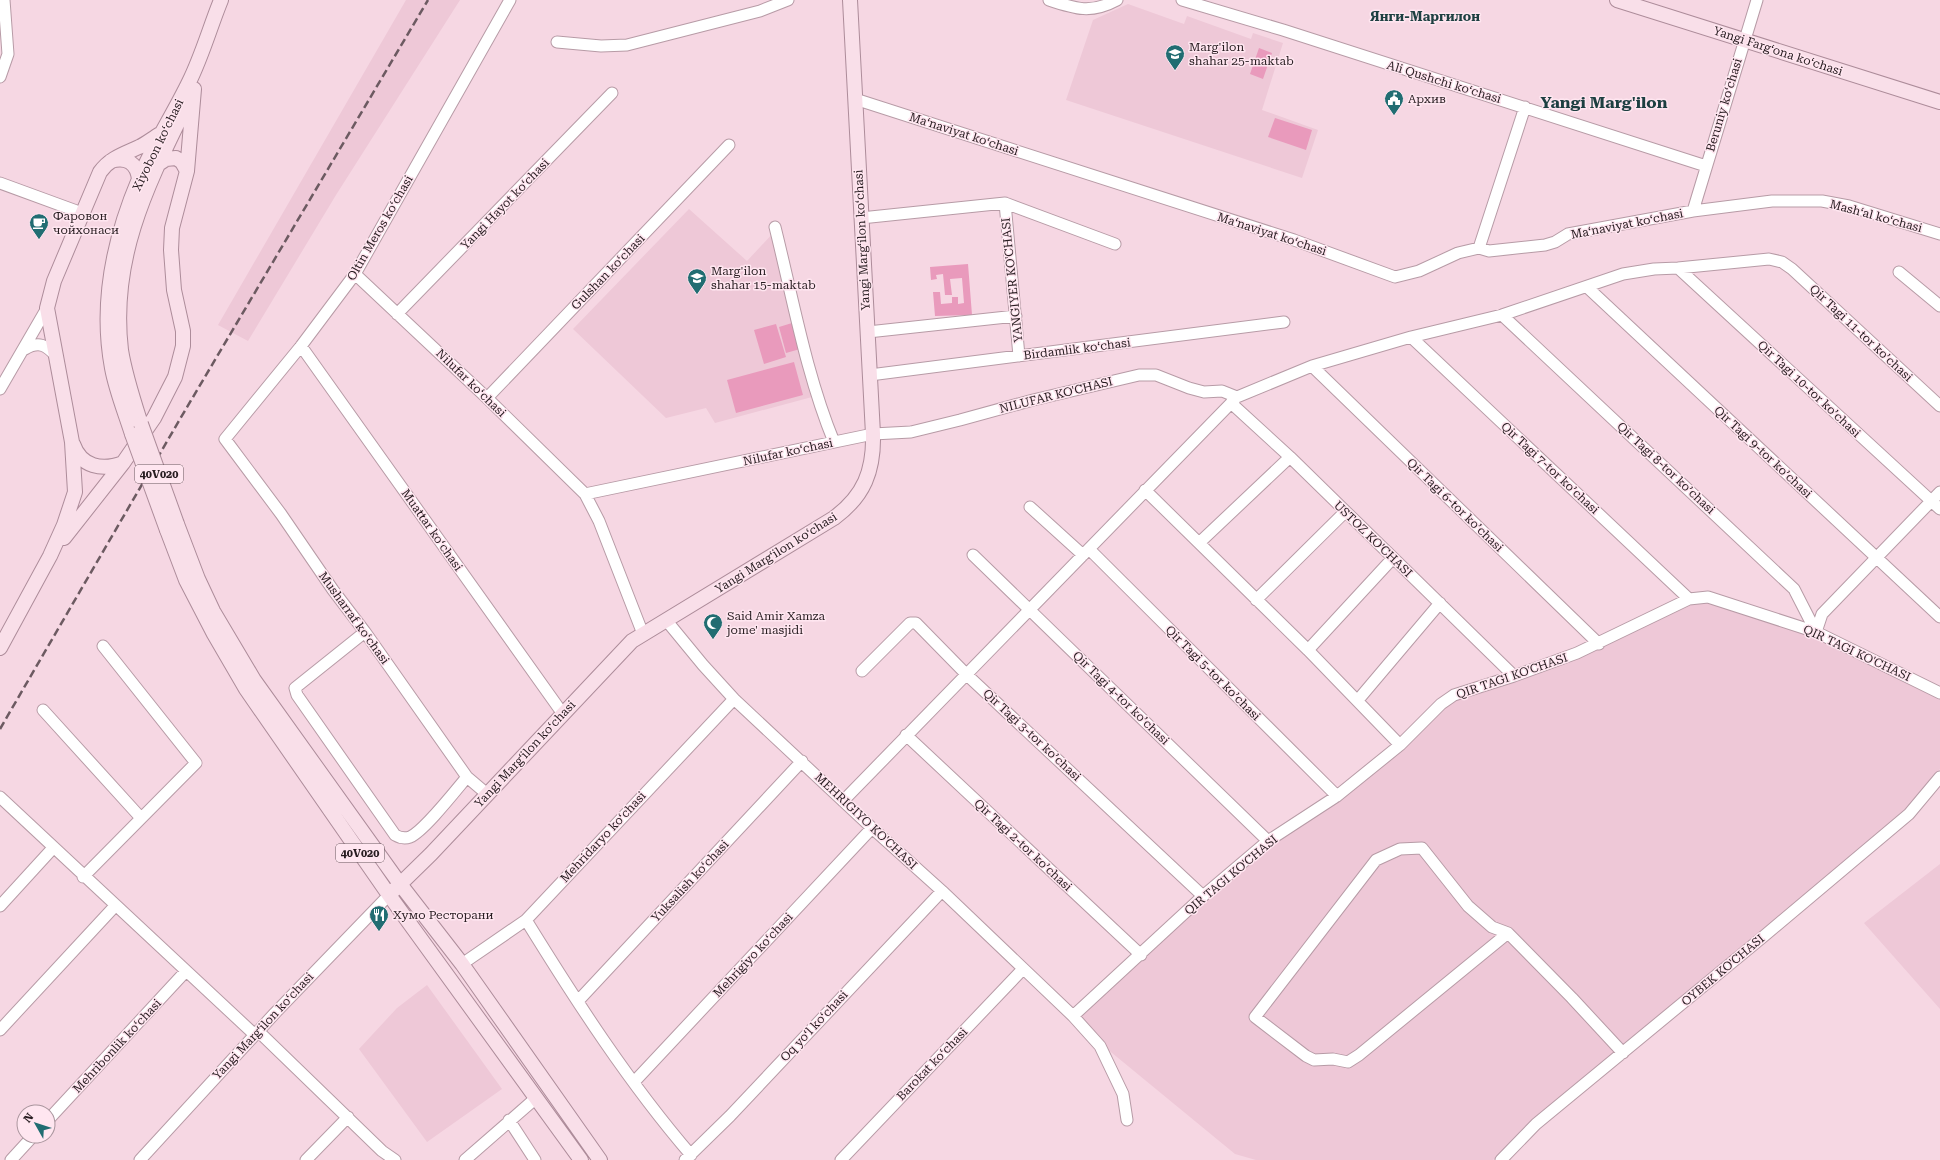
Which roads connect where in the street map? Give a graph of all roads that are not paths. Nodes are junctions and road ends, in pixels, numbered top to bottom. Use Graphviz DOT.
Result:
graph roads {
  1 [pos="4,0"];
  2 [pos="221,0"];
  3 [pos="230,0"];
  4 [pos="510,0"];
  5 [pos="788,0"];
  6 [pos="850,0"];
  7 [pos="1049,0"];
  8 [pos="1117,0"];
  9 [pos="1182,0"];
  10 [pos="1617,0"];
  11 [pos="1757,0"];
  12 [pos="1744,40"];
  13 [pos="557,42"];
  14 [pos="0,76"];
  15 [pos="194,89"];
  16 [pos="612,93"];
  17 [pos="854,98"];
  18 [pos="1940,102"];
  19 [pos="1525,107"];
  20 [pos="160,134"];
  21 [pos="729,145"];
  22 [pos="109,162"];
  23 [pos="157,165"];
  24 [pos="1706,166"];
  25 [pos="187,170"];
  26 [pos="139,179"];
  27 [pos="0,183"];
  28 [pos="1005,203"];
  29 [pos="1693,211"];
  30 [pos="82,213"];
  31 [pos="861,218"];
  32 [pos="775,227"];
  33 [pos="1940,234"];
  34 [pos="1115,244"];
  35 [pos="1479,248"];
  36 [pos="1678,268"];
  37 [pos="1899,272"];
  38 [pos="355,274"];
  39 [pos="1587,287"];
  40 [pos="1940,306"];
  41 [pos="47,308"];
  42 [pos="398,314"];
  43 [pos="1502,315"];
  44 [pos="1016,316"];
  45 [pos="1284,322"];
  46 [pos="868,332"];
  47 [pos="1412,337"];
  48 [pos="301,346"];
  49 [pos="25,349"];
  50 [pos="56,356"];
  51 [pos="1019,356"];
  52 [pos="1312,366"];
  53 [pos="870,375"];
  54 [pos="0,390"];
  55 [pos="487,398"];
  56 [pos="1234,400"];
  57 [pos="1940,406"];
  58 [pos="136,429"];
  59 [pos="873,434"];
  60 [pos="225,439"];
  61 [pos="72,442"];
  62 [pos="834,442"];
  63 [pos="1290,457"];
  64 [pos="123,463"];
  65 [pos="1145,490"];
  66 [pos="1940,492"];
  67 [pos="585,494"];
  68 [pos="1931,501"];
  69 [pos="1030,507"];
  70 [pos="1940,509"];
  71 [pos="1345,512"];
  72 [pos="172,527"];
  73 [pos="1199,543"];
  74 [pos="1086,552"];
  75 [pos="973,555"];
  76 [pos="50,556"];
  77 [pos="1876,557"];
  78 [pos="1393,558"];
  79 [pos="1689,599"];
  80 [pos="1256,600"];
  81 [pos="1440,603"];
  82 [pos="1030,610"];
  83 [pos="1940,617"];
  84 [pos="666,620"];
  85 [pos="365,632"];
  86 [pos="1816,632"];
  87 [pos="643,634"];
  88 [pos="1599,644"];
  89 [pos="103,646"];
  90 [pos="0,648"];
  91 [pos="1308,650"];
  92 [pos="862,671"];
  93 [pos="967,674"];
  94 [pos="1514,676"];
  95 [pos="1940,693"];
  96 [pos="734,698"];
  97 [pos="1358,700"];
  98 [pos="43,710"];
  99 [pos="563,714"];
  100 [pos="906,735"];
  101 [pos="1400,745"];
  102 [pos="802,761"];
  103 [pos="468,776"];
  104 [pos="1940,776"];
  105 [pos="487,794"];
  106 [pos="1337,796"];
  107 [pos="0,797"];
  108 [pos="843,801"];
  109 [pos="141,818"];
  110 [pos="872,828"];
  111 [pos="1268,841"];
  112 [pos="53,848"];
  113 [pos="84,876"];
  114 [pos="400,884"];
  115 [pos="942,891"];
  116 [pos="389,895"];
  117 [pos="1203,896"];
  118 [pos="0,906"];
  119 [pos="115,906"];
  120 [pos="526,920"];
  121 [pos="1508,933"];
  122 [pos="1141,956"];
  123 [pos="462,964"];
  124 [pos="1023,968"];
  125 [pos="186,971"];
  126 [pos="578,1001"];
  127 [pos="1074,1016"];
  128 [pos="0,1030"];
  129 [pos="256,1033"];
  130 [pos="1623,1052"];
  131 [pos="634,1082"];
  132 [pos="536,1098"];
  133 [pos="56,1111"];
  134 [pos="348,1117"];
  135 [pos="509,1120"];
  136 [pos="1128,1120"];
  137 [pos="26,1144"];
  138 [pos="688,1158"];
  139 [pos="467,1159"];
  140 [pos="11,1160"];
  141 [pos="140,1160"];
  142 [pos="306,1160"];
  143 [pos="395,1160"];
  144 [pos="535,1160"];
  145 [pos="581,1160"];
  146 [pos="600,1160"];
  147 [pos="840,1160"];
  148 [pos="1501,1160"];
  1 -- 14 [label="street"];
  2 -- 20 [label="main road, Xiyobon koʻchasi / 40V020"];
  3 -- 15 [label="main road, Xiyobon koʻchasi / 40V020"];
  4 -- 38 [label="street, Oltin Meros koʻchasi"];
  5 -- 13 [label="street"];
  6 -- 17 [label="main road, Yangi Margʻilon koʻchasi"];
  7 -- 8 [label="street"];
  9 -- 19 [label="street, Ali Qushchi koʻchasi"];
  10 -- 12 [label="main road, Yangi Fargʻona koʻchasi"];
  11 -- 12 [label="street, Beruniy koʻchasi"];
  12 -- 18 [label="main road, Yangi Fargʻona koʻchasi"];
  12 -- 24 [label="street, Beruniy koʻchasi"];
  15 -- 23 [label="main road, Xiyobon koʻchasi / 40V020"];
  15 -- 25 [label="main road"];
  16 -- 42 [label="street, Yangi Hayot koʻchasi"];
  17 -- 31 [label="main road, Yangi Margʻilon koʻchasi"];
  17 -- 35 [label="street, Maʻnaviyat koʻchasi"];
  19 -- 24 [label="street, Ali Qushchi koʻchasi"];
  19 -- 35 [label="street"];
  20 -- 22 [label="main road"];
  20 -- 26 [label="main road, Xiyobon koʻchasi / 40V020"];
  21 -- 55 [label="street, Gulshan koʻchasi"];
  22 -- 26 [label="main road"];
  22 -- 30 [label="main road"];
  23 -- 25 [label="main road"];
  23 -- 58 [label="main road, Xiyobon koʻchasi / 40V020"];
  24 -- 29 [label="street, Beruniy koʻchasi"];
  25 -- 64 [label="main road"];
  26 -- 58 [label="main road, Xiyobon koʻchasi / 40V020"];
  27 -- 30 [label="street"];
  28 -- 31 [label="street, YANGIYER KO'CHASI"];
  28 -- 34 [label="street"];
  28 -- 44 [label="street, YANGIYER KO'CHASI"];
  29 -- 33 [label="street, Mashʻal koʻchasi"];
  29 -- 35 [label="street, Maʻnaviyat koʻchasi"];
  30 -- 41 [label="main road"];
  31 -- 46 [label="main road, Yangi Margʻilon koʻchasi"];
  32 -- 62 [label="street"];
  36 -- 39 [label="street"];
  36 -- 57 [label="street, Qir Tagi 11-tor koʼchasi"];
  36 -- 68 [label="street, Qir Tagi 10-tor koʼchasi"];
  37 -- 40 [label="street"];
  38 -- 42 [label="street, Nilufar koʻchasi"];
  38 -- 48 [label="street, Oltin Meros koʻchasi"];
  39 -- 43 [label="street"];
  39 -- 77 [label="street, Qir Tagi 9-tor koʼchasi"];
  41 -- 49 [label="street"];
  41 -- 50 [label="main road"];
  42 -- 55 [label="street, Nilufar koʻchasi"];
  43 -- 47 [label="street"];
  43 -- 86 [label="street, Qir Tagi 8-tor koʼchasi"];
  44 -- 46 [label="street"];
  44 -- 51 [label="street, YANGIYER KO'CHASI"];
  45 -- 51 [label="street, Birdamlik koʻchasi"];
  46 -- 53 [label="main road, Yangi Margʻilon koʻchasi"];
  47 -- 52 [label="street"];
  47 -- 79 [label="street, Qir Tagi 7-tor koʼchasi"];
  48 -- 60 [label="street, Oltin Meros koʻchasi"];
  48 -- 99 [label="street, Muattar koʻchasi"];
  49 -- 50 [label="street"];
  49 -- 54 [label="street"];
  50 -- 61 [label="main road"];
  51 -- 53 [label="street, Birdamlik koʻchasi"];
  52 -- 56 [label="street"];
  52 -- 88 [label="street, Qir Tagi 6-tor koʼchasi"];
  53 -- 59 [label="main road, Yangi Margʻilon koʻchasi"];
  55 -- 67 [label="street, Nilufar koʻchasi"];
  56 -- 59 [label="street, NILUFAR KO'CHASI"];
  56 -- 63 [label="street, USTOZ KO'CHASI"];
  56 -- 65 [label="street"];
  58 -- 72 [label="main road, 40V020, bridge"];
  59 -- 62 [label="street, Nilufar koʻchasi"];
  59 -- 84 [label="main road, Yangi Margʻilon koʻchasi"];
  60 -- 85 [label="street, Musharraf koʻchasi"];
  61 -- 64 [label="main road"];
  61 -- 76 [label="main road"];
  62 -- 67 [label="street, Nilufar koʻchasi"];
  63 -- 71 [label="street, USTOZ KO'CHASI"];
  63 -- 73 [label="street"];
  64 -- 76 [label="main road"];
  65 -- 73 [label="street"];
  65 -- 74 [label="street"];
  66 -- 68 [label="street"];
  67 -- 87 [label="street, Nilufar koʻchasi"];
  68 -- 70 [label="street, Qir Tagi 10-tor koʼchasi"];
  68 -- 77 [label="street"];
  69 -- 74 [label="street, Qir Tagi 5-tor koʼchasi"];
  71 -- 78 [label="street, USTOZ KO'CHASI"];
  71 -- 80 [label="street"];
  72 -- 114 [label="main road, 40V020"];
  72 -- 116 [label="main road, 40V020"];
  73 -- 80 [label="street"];
  74 -- 82 [label="street"];
  74 -- 106 [label="street, Qir Tagi 5-tor koʼchasi"];
  75 -- 82 [label="street, Qir Tagi 4-tor koʼchasi"];
  76 -- 90 [label="main road"];
  77 -- 83 [label="street, Qir Tagi 9-tor koʼchasi"];
  77 -- 86 [label="street"];
  78 -- 81 [label="street, USTOZ KO'CHASI"];
  78 -- 91 [label="street"];
  79 -- 86 [label="street, QIR TAGI KO'CHASI"];
  79 -- 88 [label="street, QIR TAGI KO'CHASI"];
  80 -- 91 [label="street"];
  81 -- 94 [label="street, USTOZ KO'CHASI"];
  81 -- 97 [label="street"];
  82 -- 93 [label="street"];
  82 -- 111 [label="street, Qir Tagi 4-tor koʼchasi"];
  84 -- 87 [label="main road, Yangi Margʻilon koʻchasi"];
  84 -- 96 [label="street, MEHRIGIYO KO'CHASI"];
  85 -- 103 [label="street, Musharraf koʻchasi"];
  85 -- 103 [label="street"];
  86 -- 95 [label="street, QIR TAGI KO'CHASI"];
  87 -- 99 [label="main road, Yangi Margʻilon koʻchasi"];
  88 -- 94 [label="street, QIR TAGI KO'CHASI"];
  89 -- 109 [label="street"];
  91 -- 97 [label="street"];
  92 -- 93 [label="street, Qir Tagi 3-tor koʼchasi"];
  93 -- 100 [label="street"];
  93 -- 117 [label="street, Qir Tagi 3-tor koʼchasi"];
  94 -- 101 [label="street, QIR TAGI KO'CHASI"];
  96 -- 102 [label="street, MEHRIGIYO KO'CHASI"];
  96 -- 120 [label="street, Mehridaryo koʻchasi"];
  97 -- 101 [label="street"];
  98 -- 109 [label="street"];
  99 -- 105 [label="main road, Yangi Margʻilon koʻchasi"];
  100 -- 108 [label="street"];
  100 -- 122 [label="street, Qir Tagi 2-tor koʼchasi"];
  101 -- 106 [label="street, QIR TAGI KO'CHASI"];
  102 -- 108 [label="street, MEHRIGIYO KO'CHASI"];
  102 -- 126 [label="street, Yuksalish koʻchasi"];
  103 -- 105 [label="street, Musharraf koʻchasi"];
  104 -- 130 [label="street, OYBEK KO'CHASI"];
  105 -- 114 [label="main road, Yangi Margʻilon koʻchasi"];
  106 -- 111 [label="street, QIR TAGI KO'CHASI"];
  107 -- 112 [label="street"];
  108 -- 110 [label="street, MEHRIGIYO KO'CHASI"];
  109 -- 113 [label="street"];
  110 -- 115 [label="street, MEHRIGIYO KO'CHASI"];
  110 -- 131 [label="street, Mehrigiyo koʻchasi"];
  111 -- 117 [label="street, QIR TAGI KO'CHASI"];
  112 -- 113 [label="street"];
  112 -- 118 [label="street"];
  113 -- 119 [label="street"];
  114 -- 116 [label="main road, Yangi Margʻilon koʻchasi"];
  114 -- 123 [label="main road, 40V020"];
  115 -- 124 [label="street, MEHRIGIYO KO'CHASI"];
  115 -- 138 [label="street, Oq yoʻl koʻchasi"];
  116 -- 129 [label="street, Yangi Margʻilon koʻchasi"];
  116 -- 132 [label="main road, 40V020"];
  117 -- 122 [label="street, QIR TAGI KO'CHASI"];
  119 -- 125 [label="street"];
  119 -- 128 [label="street"];
  120 -- 123 [label="street, Mehridaryo koʻchasi"];
  120 -- 126 [label="street"];
  121 -- 121 [label="street"];
  121 -- 130 [label="street"];
  122 -- 127 [label="street, QIR TAGI KO'CHASI"];
  123 -- 146 [label="main road, 40V020"];
  124 -- 127 [label="street, MEHRIGIYO KO'CHASI"];
  124 -- 147 [label="street, Barokat koʻchasi"];
  125 -- 129 [label="street"];
  125 -- 133 [label="street, Mehribonlik koʻchasi"];
  126 -- 131 [label="street"];
  127 -- 136 [label="street, MEHRIGIYO KO'CHASI"];
  129 -- 134 [label="street"];
  129 -- 141 [label="street, Yangi Margʻilon koʻchasi"];
  130 -- 148 [label="street, OYBEK KO'CHASI"];
  131 -- 138 [label="street"];
  132 -- 135 [label="street"];
  132 -- 145 [label="main road, 40V020"];
  134 -- 142 [label="street"];
  134 -- 143 [label="street"];
  135 -- 139 [label="street"];
  135 -- 144 [label="street"];
  137 -- 140 [label="street"];
}
